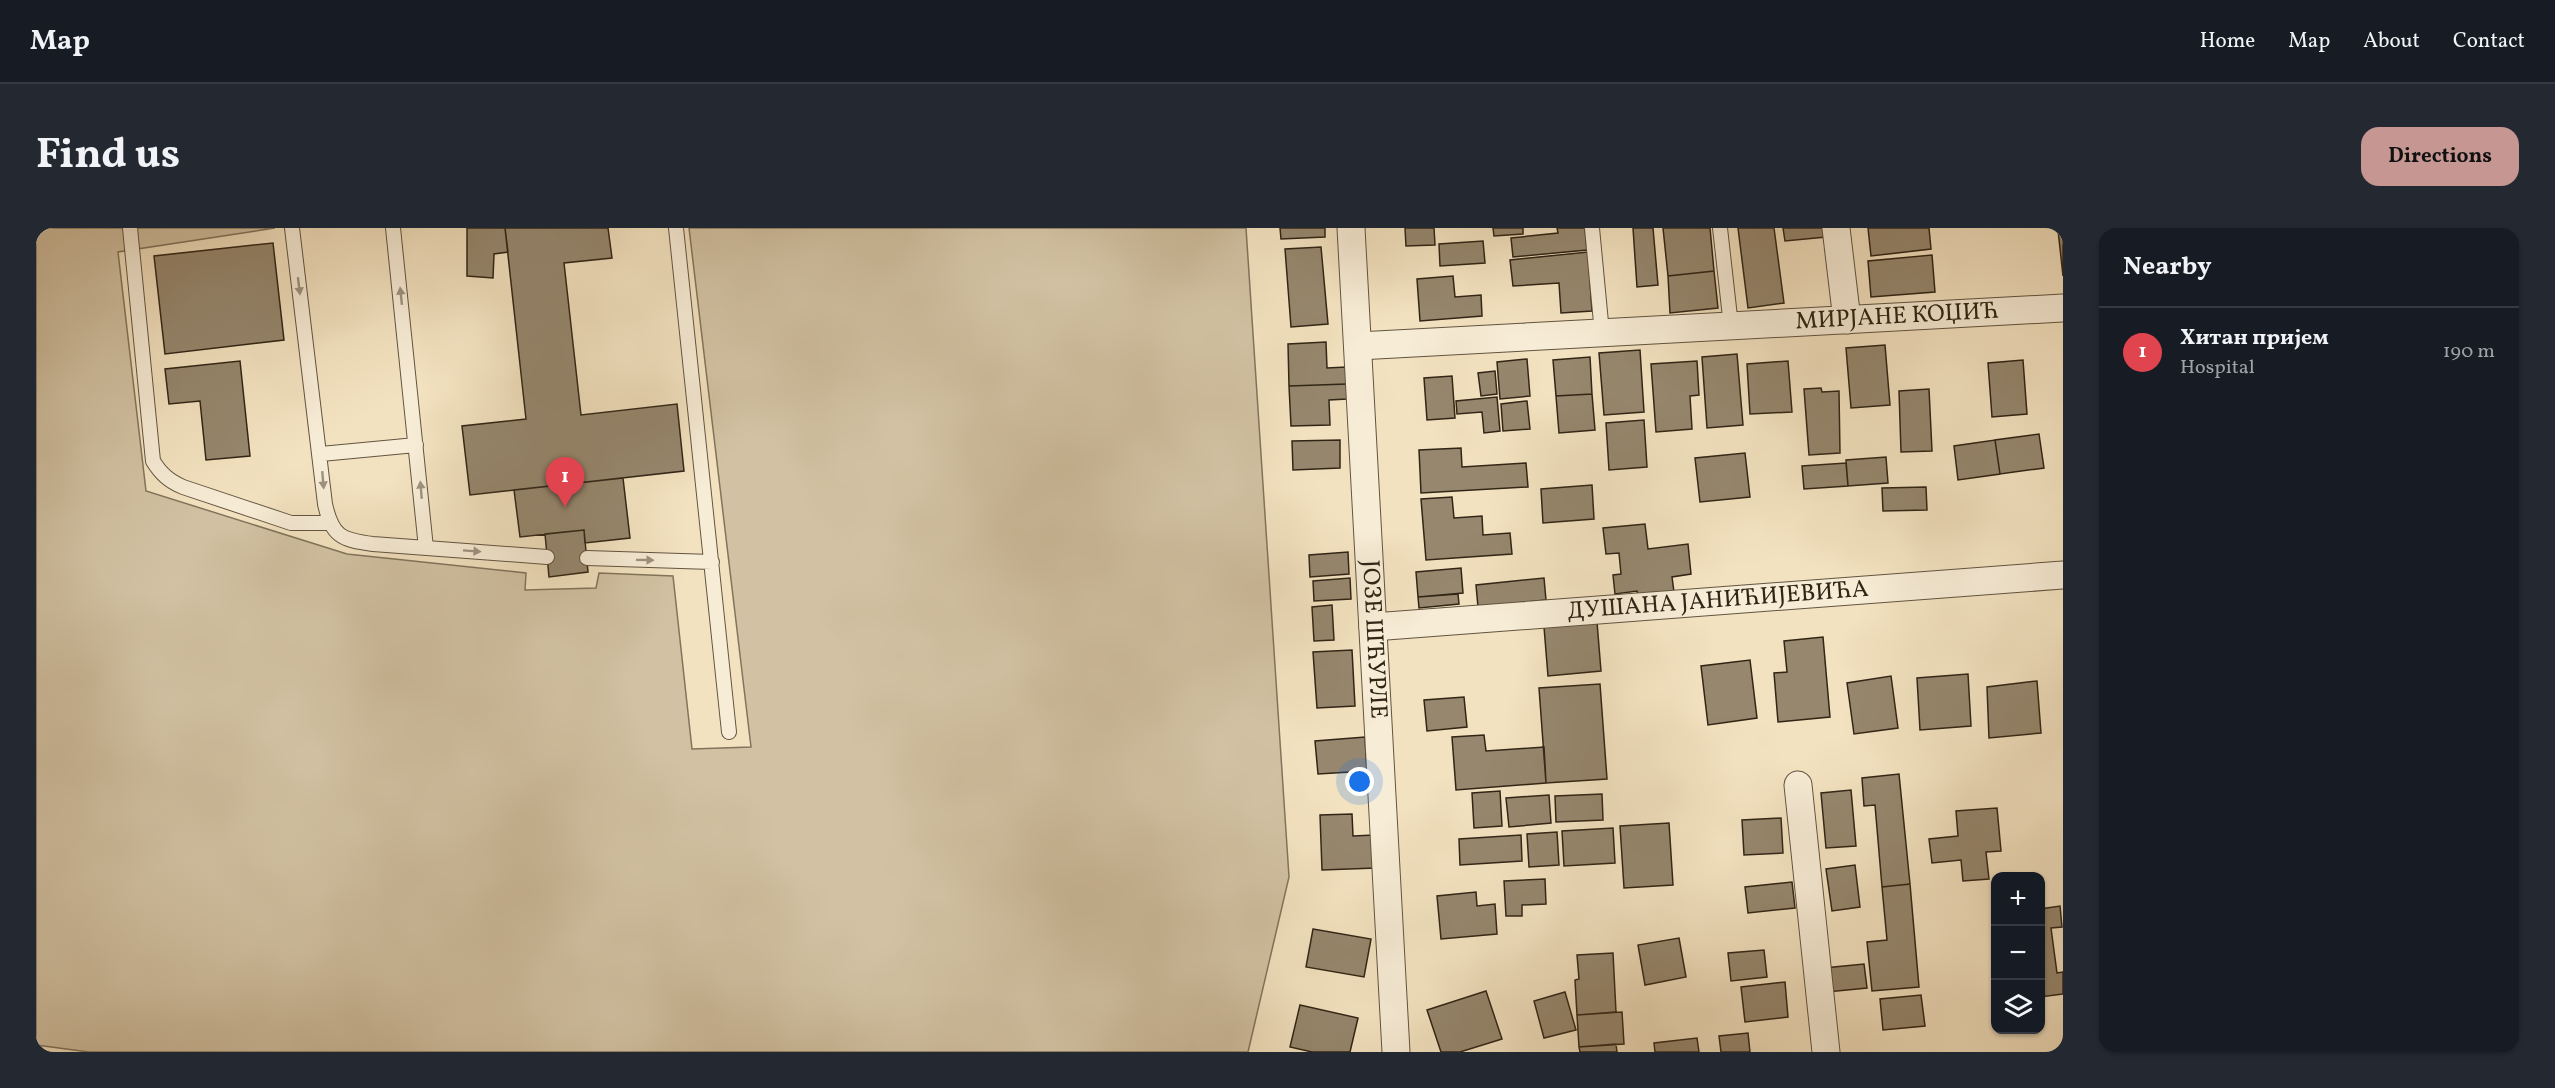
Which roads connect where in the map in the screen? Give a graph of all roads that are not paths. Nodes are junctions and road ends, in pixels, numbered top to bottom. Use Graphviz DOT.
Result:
graph roads {
  1 [pos="130,228"];
  2 [pos="292,228"];
  3 [pos="393,228"];
  4 [pos="676,228"];
  5 [pos="1352,228"];
  6 [pos="1592,228"];
  7 [pos="1720,228"];
  8 [pos="1836,228"];
  9 [pos="2063,308"];
  10 [pos="1847,320"];
  11 [pos="1731,326"];
  12 [pos="1602,333"];
  13 [pos="1358,346"];
  14 [pos="416,445"];
  15 [pos="321,454"];
  16 [pos="329,523"];
  17 [pos="426,548"];
  18 [pos="547,557"];
  19 [pos="587,558"];
  20 [pos="712,562"];
  21 [pos="2063,575"];
  22 [pos="1373,627"];
  23 [pos="729,732"];
  24 [pos="1798,784"];
  25 [pos="1396,1052"];
  26 [pos="1826,1052"];
  1 -- 16 [label="lane"];
  2 -- 15 [label="lane, one-way"];
  14 -- 3 [label="lane, one-way"];
  4 -- 20 [label="lane"];
  5 -- 13 [label="street, ЈОЗЕ ШЋУРЛЕ"];
  6 -- 12 [label="lane"];
  7 -- 11 [label="lane"];
  8 -- 10 [label="street"];
  9 -- 10 [label="street, МИРЈАНЕ КОЏИЋ"];
  10 -- 11 [label="street, МИРЈАНЕ КОЏИЋ"];
  11 -- 12 [label="street, МИРЈАНЕ КОЏИЋ"];
  12 -- 13 [label="street, МИРЈАНЕ КОЏИЋ"];
  13 -- 22 [label="street, ЈОЗЕ ШЋУРЛЕ"];
  14 -- 15 [label="lane"];
  17 -- 14 [label="lane, one-way"];
  15 -- 16 [label="lane, one-way"];
  16 -- 17 [label="lane"];
  17 -- 18 [label="lane, one-way"];
  19 -- 20 [label="lane, one-way"];
  20 -- 23 [label="lane"];
  21 -- 22 [label="street, ДУШАНА ЈАНИЋИЈЕВИЋА"];
  22 -- 25 [label="street, ЈОЗЕ ШЋУРЛЕ"];
  24 -- 26 [label="street"];
}
